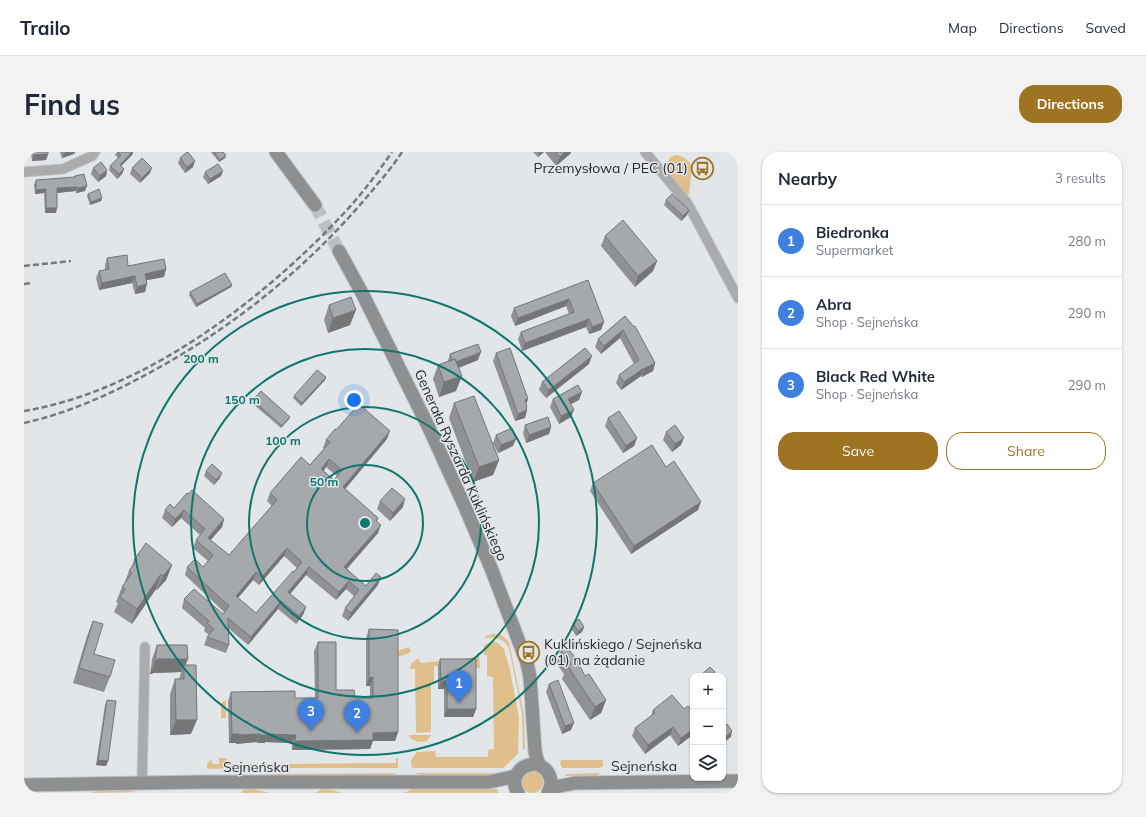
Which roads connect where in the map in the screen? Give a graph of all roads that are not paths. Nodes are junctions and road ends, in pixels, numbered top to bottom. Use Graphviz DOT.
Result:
graph roads {
  1 [pos="95,152"];
  2 [pos="276,152"];
  3 [pos="645,152"];
  4 [pos="24,172"];
  5 [pos="315,205"];
  6 [pos="339,251"];
  7 [pos="738,298"];
  8 [pos="145,647"];
  9 [pos="531,701"];
  10 [pos="545,770"];
  11 [pos="518,781"];
  12 [pos="738,782"];
  13 [pos="142,783"];
  14 [pos="575,783"];
  15 [pos="24,785"];
  16 [pos="83,789"];
  17 [pos="548,792"];
  1 -- 4 [label="street"];
  2 -- 5 [label="main road"];
  3 -- 7 [label="street"];
  6 -- 9 [label="main road, Generała Ryszarda Kuklińskiego"];
  8 -- 13 [label="street"];
  9 -- 10 [label="main road, Generała Ryszarda Kuklińskiego"];
  9 -- 11 [label="main road, Generała Ryszarda Kuklińskiego"];
  10 -- 11 [label="main road, Sejneńska"];
  10 -- 14 [label="main road, Sejneńska"];
  10 -- 17 [label="main road, Generała Ryszarda Kuklińskiego"];
  11 -- 13 [label="main road, Sejneńska"];
  12 -- 14 [label="main road, Sejneńska"];
  13 -- 16 [label="main road, Sejneńska"];
  14 -- 17 [label="main road, Sejneńska"];
  15 -- 16 [label="main road, Sejneńska"];
}
